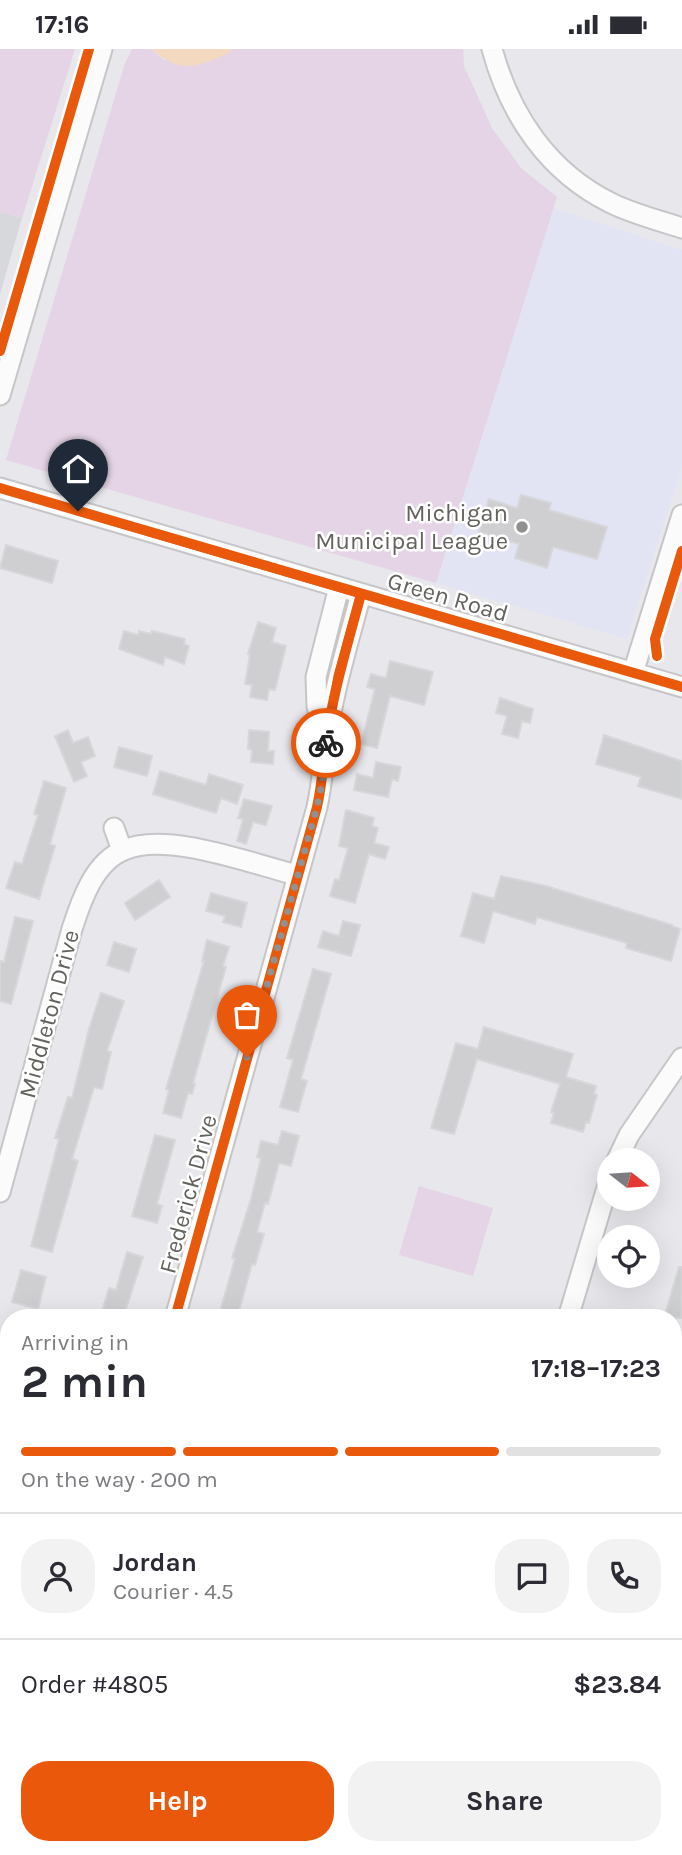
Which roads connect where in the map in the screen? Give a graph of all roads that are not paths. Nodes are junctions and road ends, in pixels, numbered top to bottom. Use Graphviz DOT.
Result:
graph roads {
  1 [pos="102,49"];
  2 [pos="492,49"];
  3 [pos="682,228"];
  4 [pos="0,395"];
  5 [pos="0,488"];
  6 [pos="682,515"];
  7 [pos="338,587"];
  8 [pos="361,594"];
  9 [pos="633,673"];
  10 [pos="682,687"];
  11 [pos="326,744"];
  12 [pos="114,828"];
  13 [pos="122,850"];
  14 [pos="297,875"];
  15 [pos="682,1058"];
  16 [pos="623,1148"];
  17 [pos="0,1192"];
  18 [pos="600,1211"];
  19 [pos="177,1309"];
  20 [pos="571,1309"];
  1 -- 4 [label="street"];
  2 -- 3 [label="street"];
  5 -- 7 [label="street, Green Road"];
  6 -- 9 [label="street"];
  7 -- 8 [label="street, Green Road"];
  7 -- 11 [label="street, Frederick Drive"];
  8 -- 9 [label="street, Green Road"];
  8 -- 11 [label="street, Frederick Drive"];
  9 -- 10 [label="street, Green Road"];
  11 -- 14 [label="street, Frederick Drive"];
  12 -- 13 [label="street"];
  13 -- 14 [label="street"];
  13 -- 17 [label="street, Middleton Drive"];
  14 -- 19 [label="street, Frederick Drive"];
  15 -- 16 [label="street"];
  18 -- 20 [label="street"];
}
